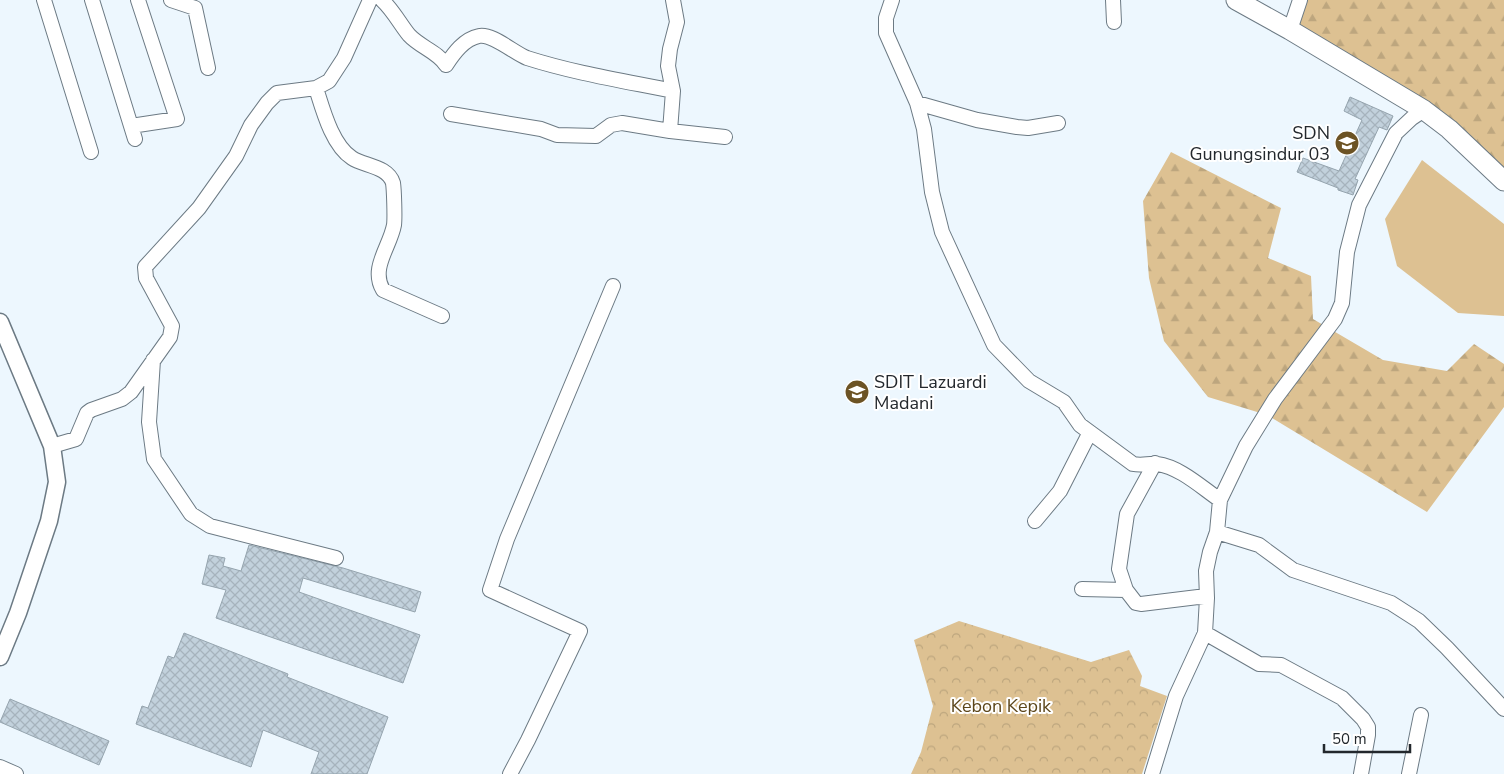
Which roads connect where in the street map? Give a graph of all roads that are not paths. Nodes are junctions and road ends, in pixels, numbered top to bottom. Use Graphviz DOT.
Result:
graph roads {
  1 [pos="44,0"];
  2 [pos="92,0"];
  3 [pos="138,0"];
  4 [pos="171,0"];
  5 [pos="370,0"];
  6 [pos="382,0"];
  7 [pos="673,0"];
  8 [pos="892,0"];
  9 [pos="1113,0"];
  10 [pos="1236,0"];
  11 [pos="1300,0"];
  12 [pos="1114,22"];
  13 [pos="1290,30"];
  14 [pos="208,68"];
  15 [pos="316,88"];
  16 [pos="672,91"];
  17 [pos="917,103"];
  18 [pos="1424,110"];
  19 [pos="451,114"];
  20 [pos="1058,123"];
  21 [pos="670,132"];
  22 [pos="725,137"];
  23 [pos="91,152"];
  24 [pos="1504,181"];
  25 [pos="613,286"];
  26 [pos="442,316"];
  27 [pos="0,322"];
  28 [pos="153,359"];
  29 [pos="1092,434"];
  30 [pos="52,446"];
  31 [pos="1155,464"];
  32 [pos="1220,500"];
  33 [pos="1035,521"];
  34 [pos="1217,532"];
  35 [pos="336,558"];
  36 [pos="1082,589"];
  37 [pos="1126,590"];
  38 [pos="1207,598"];
  39 [pos="1204,632"];
  40 [pos="0,657"];
  41 [pos="1504,709"];
  42 [pos="1421,715"];
  43 [pos="0,767"];
  44 [pos="16,774"];
  45 [pos="510,774"];
  46 [pos="1152,774"];
  47 [pos="1361,774"];
  48 [pos="1409,774"];
  1 -- 23 [label="street"];
  2 -- 3 [label="street"];
  4 -- 14 [label="street"];
  5 -- 15 [label="street"];
  6 -- 16 [label="street"];
  7 -- 16 [label="street"];
  8 -- 17 [label="street"];
  9 -- 12 [label="street"];
  10 -- 13 [label="main road"];
  11 -- 13 [label="street"];
  13 -- 18 [label="main road"];
  15 -- 26 [label="street"];
  15 -- 28 [label="street"];
  16 -- 21 [label="street"];
  17 -- 20 [label="street"];
  17 -- 29 [label="street"];
  18 -- 24 [label="main road"];
  18 -- 32 [label="street"];
  19 -- 21 [label="street"];
  21 -- 22 [label="street"];
  25 -- 45 [label="street"];
  27 -- 30 [label="street"];
  28 -- 30 [label="street"];
  28 -- 35 [label="street"];
  29 -- 31 [label="street"];
  29 -- 33 [label="street"];
  30 -- 40 [label="street"];
  31 -- 32 [label="street"];
  31 -- 37 [label="street"];
  32 -- 34 [label="street"];
  34 -- 38 [label="street"];
  34 -- 41 [label="street"];
  36 -- 37 [label="street"];
  37 -- 38 [label="street"];
  38 -- 39 [label="street"];
  39 -- 46 [label="street"];
  39 -- 47 [label="street"];
  42 -- 48 [label="street"];
  43 -- 44 [label="street"];
}
